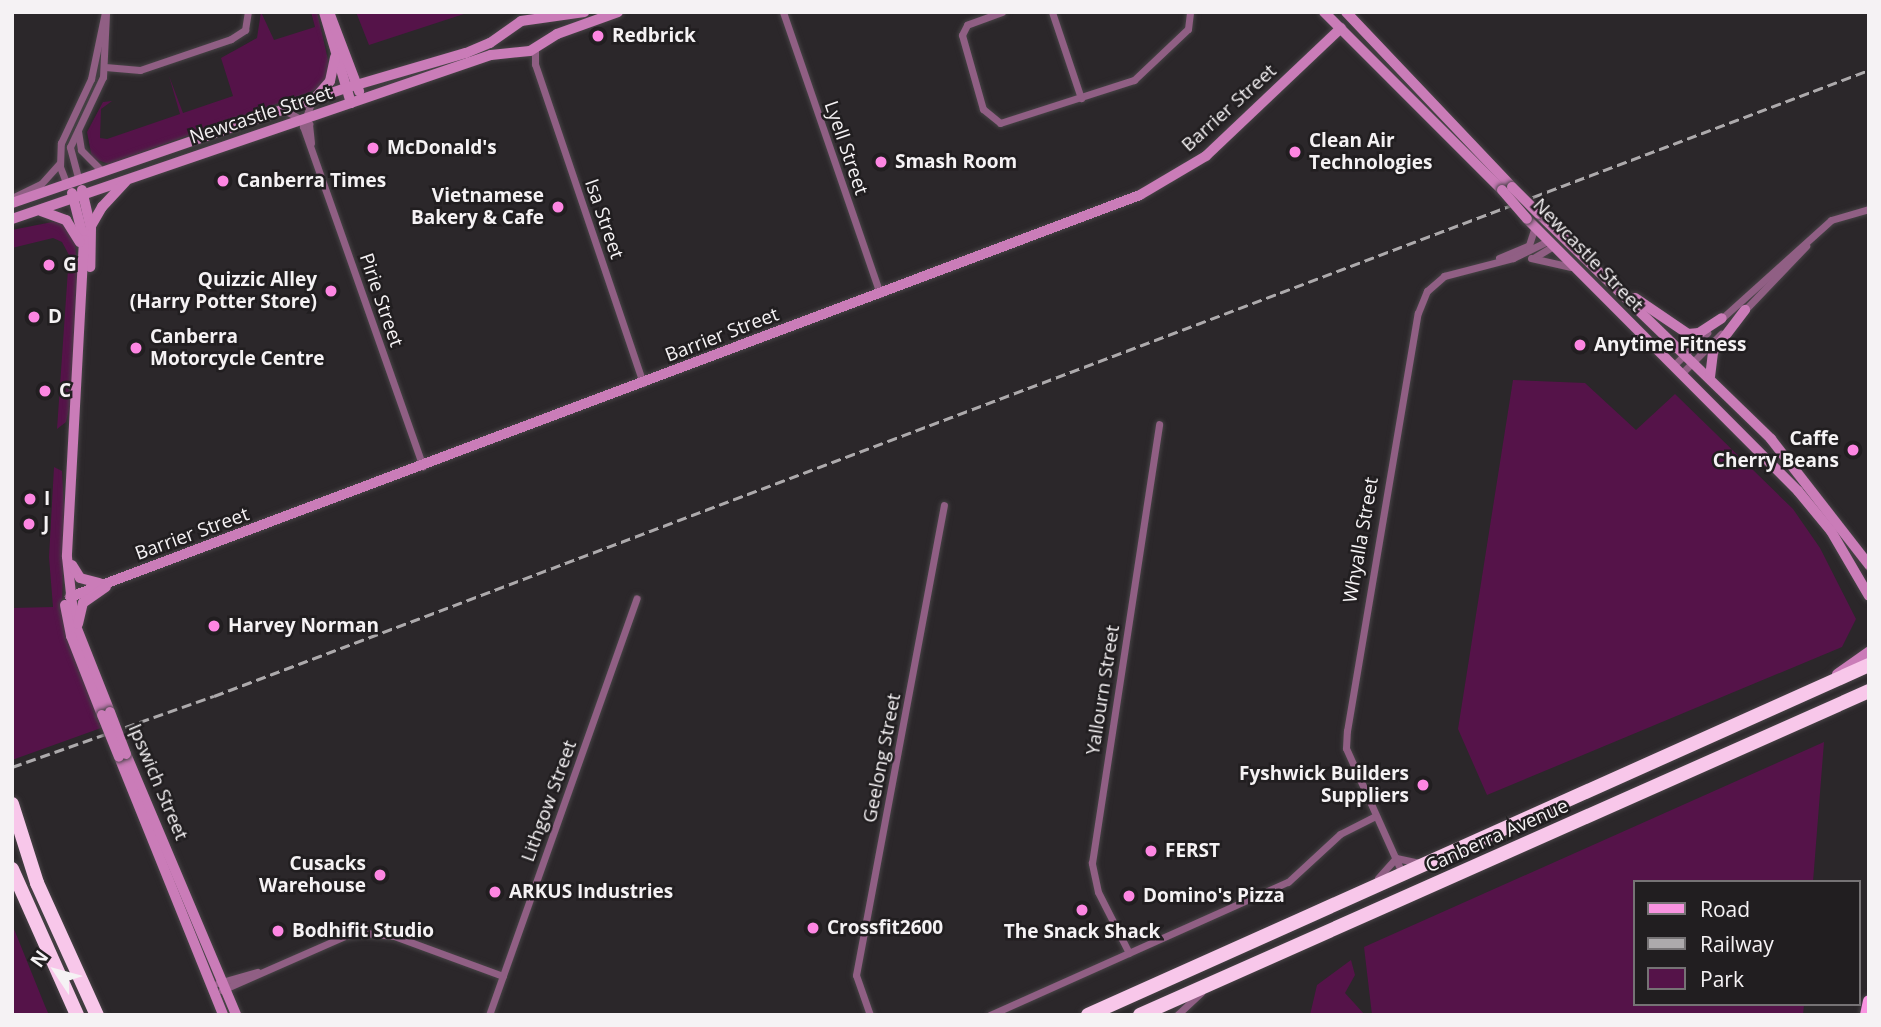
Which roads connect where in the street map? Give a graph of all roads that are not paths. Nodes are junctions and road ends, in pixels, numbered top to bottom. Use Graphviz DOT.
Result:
graph roads {
  1 [pos="106,12"];
  2 [pos="248,12"];
  3 [pos="326,12"];
  4 [pos="584,12"];
  5 [pos="618,12"];
  6 [pos="783,12"];
  7 [pos="1002,12"];
  8 [pos="1052,12"];
  9 [pos="1189,12"];
  10 [pos="1324,12"];
  11 [pos="1338,12"];
  12 [pos="1346,12"];
  13 [pos="531,21"];
  14 [pos="513,28"];
  15 [pos="1340,28"];
  16 [pos="530,49"];
  17 [pos="335,57"];
  18 [pos="1399,66"];
  19 [pos="105,67"];
  20 [pos="351,86"];
  21 [pos="1081,98"];
  22 [pos="314,99"];
  23 [pos="356,102"];
  24 [pos="284,110"];
  25 [pos="304,121"];
  26 [pos="79,123"];
  27 [pos="59,159"];
  28 [pos="104,172"];
  29 [pos="130,177"];
  30 [pos="79,181"];
  31 [pos="67,185"];
  32 [pos="1507,188"];
  33 [pos="79,196"];
  34 [pos="12,198"];
  35 [pos="12,203"];
  36 [pos="1869,209"];
  37 [pos="36,210"];
  38 [pos="12,219"];
  39 [pos="1531,223"];
  40 [pos="91,228"];
  41 [pos="1812,236"];
  42 [pos="1555,239"];
  43 [pos="84,251"];
  44 [pos="1513,258"];
  45 [pos="1531,258"];
  46 [pos="1489,262"];
  47 [pos="1575,270"];
  48 [pos="1598,274"];
  49 [pos="880,294"];
  50 [pos="1745,310"];
  51 [pos="1723,318"];
  52 [pos="81,338"];
  53 [pos="1689,357"];
  54 [pos="1675,364"];
  55 [pos="1683,372"];
  56 [pos="1710,377"];
  57 [pos="643,383"];
  58 [pos="1159,425"];
  59 [pos="423,467"];
  60 [pos="944,505"];
  61 [pos="68,541"];
  62 [pos="67,557"];
  63 [pos="1867,560"];
  64 [pos="125,577"];
  65 [pos="102,583"];
  66 [pos="1869,596"];
  67 [pos="70,597"];
  68 [pos="637,598"];
  69 [pos="66,615"];
  70 [pos="82,644"];
  71 [pos="1869,652"];
  72 [pos="1869,665"];
  73 [pos="1821,686"];
  74 [pos="1865,698"];
  75 [pos="106,713"];
  76 [pos="12,804"];
  77 [pos="1375,816"];
  78 [pos="1396,858"];
  79 [pos="1427,865"];
  80 [pos="12,869"];
  81 [pos="1404,876"];
  82 [pos="176,884"];
  83 [pos="1434,886"];
  84 [pos="1331,906"];
  85 [pos="1385,908"];
  86 [pos="1129,953"];
  87 [pos="503,976"];
  88 [pos="1221,978"];
  89 [pos="1168,979"];
  90 [pos="225,985"];
  91 [pos="213,990"];
  92 [pos="1869,1001"];
  93 [pos="1150,1014"];
  94 [pos="77,1015"];
  95 [pos="97,1015"];
  96 [pos="223,1015"];
  97 [pos="236,1015"];
  98 [pos="489,1015"];
  99 [pos="870,1015"];
  100 [pos="990,1015"];
  101 [pos="1088,1015"];
  102 [pos="1096,1015"];
  103 [pos="1177,1015"];
  104 [pos="1866,1015"];
  1 -- 19 [label="street"];
  1 -- 27 [label="street"];
  2 -- 19 [label="street"];
  3 -- 17 [label="main road"];
  3 -- 20 [label="main road"];
  4 -- 13 [label="main road, Newcastle Street"];
  5 -- 16 [label="main road, Newcastle Street"];
  6 -- 49 [label="street, Lyell Street"];
  7 -- 21 [label="street"];
  8 -- 21 [label="street"];
  9 -- 21 [label="street"];
  10 -- 15 [label="main road, Newcastle Street"];
  11 -- 15 [label="main road"];
  12 -- 18 [label="main road, Newcastle Street"];
  13 -- 14 [label="main road, Newcastle Street"];
  13 -- 16 [label="main road"];
  14 -- 16 [label="main road"];
  14 -- 20 [label="main road, Newcastle Street"];
  15 -- 18 [label="main road"];
  15 -- 32 [label="main road, Newcastle Street"];
  15 -- 49 [label="main road, Barrier Street"];
  16 -- 23 [label="main road, Newcastle Street"];
  16 -- 57 [label="street, Isa Street"];
  17 -- 20 [label="main road"];
  17 -- 22 [label="main road"];
  18 -- 32 [label="main road, Newcastle Street"];
  19 -- 26 [label="street"];
  20 -- 22 [label="main road, Newcastle Street"];
  20 -- 23 [label="main road"];
  22 -- 24 [label="main road, Newcastle Street"];
  22 -- 25 [label="street"];
  23 -- 25 [label="main road, Newcastle Street"];
  24 -- 25 [label="street"];
  24 -- 28 [label="main road, Newcastle Street"];
  25 -- 29 [label="main road, Newcastle Street"];
  25 -- 59 [label="street, Pirie Street"];
  26 -- 28 [label="street"];
  26 -- 30 [label="street"];
  27 -- 31 [label="street"];
  27 -- 34 [label="street"];
  28 -- 30 [label="main road, Newcastle Street"];
  29 -- 33 [label="main road, Newcastle Street"];
  29 -- 40 [label="main road"];
  30 -- 31 [label="main road, Newcastle Street"];
  30 -- 33 [label="main road, Ipswich Street"];
  31 -- 33 [label="main road, Ipswich Street"];
  31 -- 35 [label="main road, Newcastle Street"];
  32 -- 39 [label="main road, Newcastle Street, bridge"];
  32 -- 42 [label="main road, Newcastle Street, bridge"];
  33 -- 37 [label="main road, Newcastle Street"];
  33 -- 40 [label="main road, Ipswich Street"];
  33 -- 43 [label="main road, Ipswich Street"];
  36 -- 41 [label="street"];
  37 -- 38 [label="main road, Newcastle Street"];
  37 -- 43 [label="main road"];
  39 -- 42 [label="main road, Newcastle Street"];
  39 -- 46 [label="street, Whyalla Street"];
  40 -- 52 [label="main road, Ipswich Street"];
  41 -- 50 [label="street"];
  41 -- 51 [label="street"];
  42 -- 44 [label="street, Whyalla Street"];
  42 -- 45 [label="street, Whyalla Street"];
  42 -- 47 [label="main road, Newcastle Street"];
  42 -- 48 [label="main road, Newcastle Street"];
  43 -- 52 [label="main road, Ipswich Street"];
  44 -- 45 [label="street, Whyalla Street"];
  44 -- 46 [label="street, Whyalla Street"];
  45 -- 47 [label="street, Whyalla Street"];
  46 -- 77 [label="street, Whyalla Street"];
  47 -- 54 [label="main road, Newcastle Street"];
  48 -- 51 [label="main road"];
  48 -- 53 [label="main road, Newcastle Street"];
  49 -- 57 [label="main road, Barrier Street"];
  50 -- 53 [label="street"];
  50 -- 56 [label="main road"];
  51 -- 53 [label="street"];
  52 -- 61 [label="main road, Ipswich Street"];
  53 -- 54 [label="street"];
  53 -- 55 [label="street"];
  53 -- 56 [label="main road, Newcastle Street"];
  54 -- 55 [label="main road, Newcastle Street"];
  55 -- 66 [label="main road, Newcastle Street"];
  56 -- 63 [label="main road, Newcastle Street"];
  57 -- 59 [label="main road, Barrier Street"];
  58 -- 86 [label="street, Yallourn Street"];
  59 -- 64 [label="main road, Barrier Street"];
  60 -- 99 [label="street, Geelong Street"];
  61 -- 62 [label="main road, Ipswich Street"];
  61 -- 65 [label="main road"];
  62 -- 67 [label="main road, Ipswich Street"];
  62 -- 69 [label="main road, Ipswich Street"];
  64 -- 65 [label="main road, Barrier Street"];
  64 -- 70 [label="main road"];
  65 -- 67 [label="main road, Barrier Street"];
  67 -- 69 [label="main road"];
  67 -- 70 [label="main road, Ipswich Street"];
  68 -- 87 [label="street, Lithgow Street"];
  69 -- 75 [label="main road, Ipswich Street"];
  70 -- 75 [label="main road, Ipswich Street"];
  71 -- 73 [label="main road"];
  72 -- 73 [label="highway, Canberra Avenue"];
  73 -- 79 [label="highway, Canberra Avenue"];
  74 -- 83 [label="highway, Canberra Avenue"];
  75 -- 82 [label="main road, Ipswich Street, bridge"];
  76 -- 95 [label="highway"];
  77 -- 78 [label="street, Whyalla Street"];
  77 -- 86 [label="street"];
  78 -- 79 [label="street, Canberra Avenue"];
  78 -- 81 [label="street, Whyalla Street"];
  78 -- 84 [label="street"];
  79 -- 81 [label="highway, Canberra Avenue"];
  80 -- 94 [label="highway"];
  81 -- 83 [label="highway"];
  81 -- 84 [label="highway, Canberra Avenue"];
  81 -- 85 [label="highway"];
  82 -- 90 [label="main road, Ipswich Street"];
  82 -- 91 [label="main road, Ipswich Street"];
  83 -- 85 [label="highway, Canberra Avenue"];
  84 -- 89 [label="highway, Canberra Avenue"];
  85 -- 88 [label="highway, Canberra Avenue"];
  86 -- 100 [label="street"];
  87 -- 90 [label="street"];
  87 -- 98 [label="street, Lithgow Street"];
  88 -- 93 [label="highway, Canberra Avenue"];
  88 -- 103 [label="street"];
  89 -- 93 [label="highway"];
  89 -- 101 [label="highway, Canberra Avenue"];
  90 -- 91 [label="street"];
  90 -- 97 [label="main road, Ipswich Street"];
  91 -- 96 [label="main road, Ipswich Street"];
  92 -- 104 [label="main road"];
  93 -- 102 [label="highway"];
}
